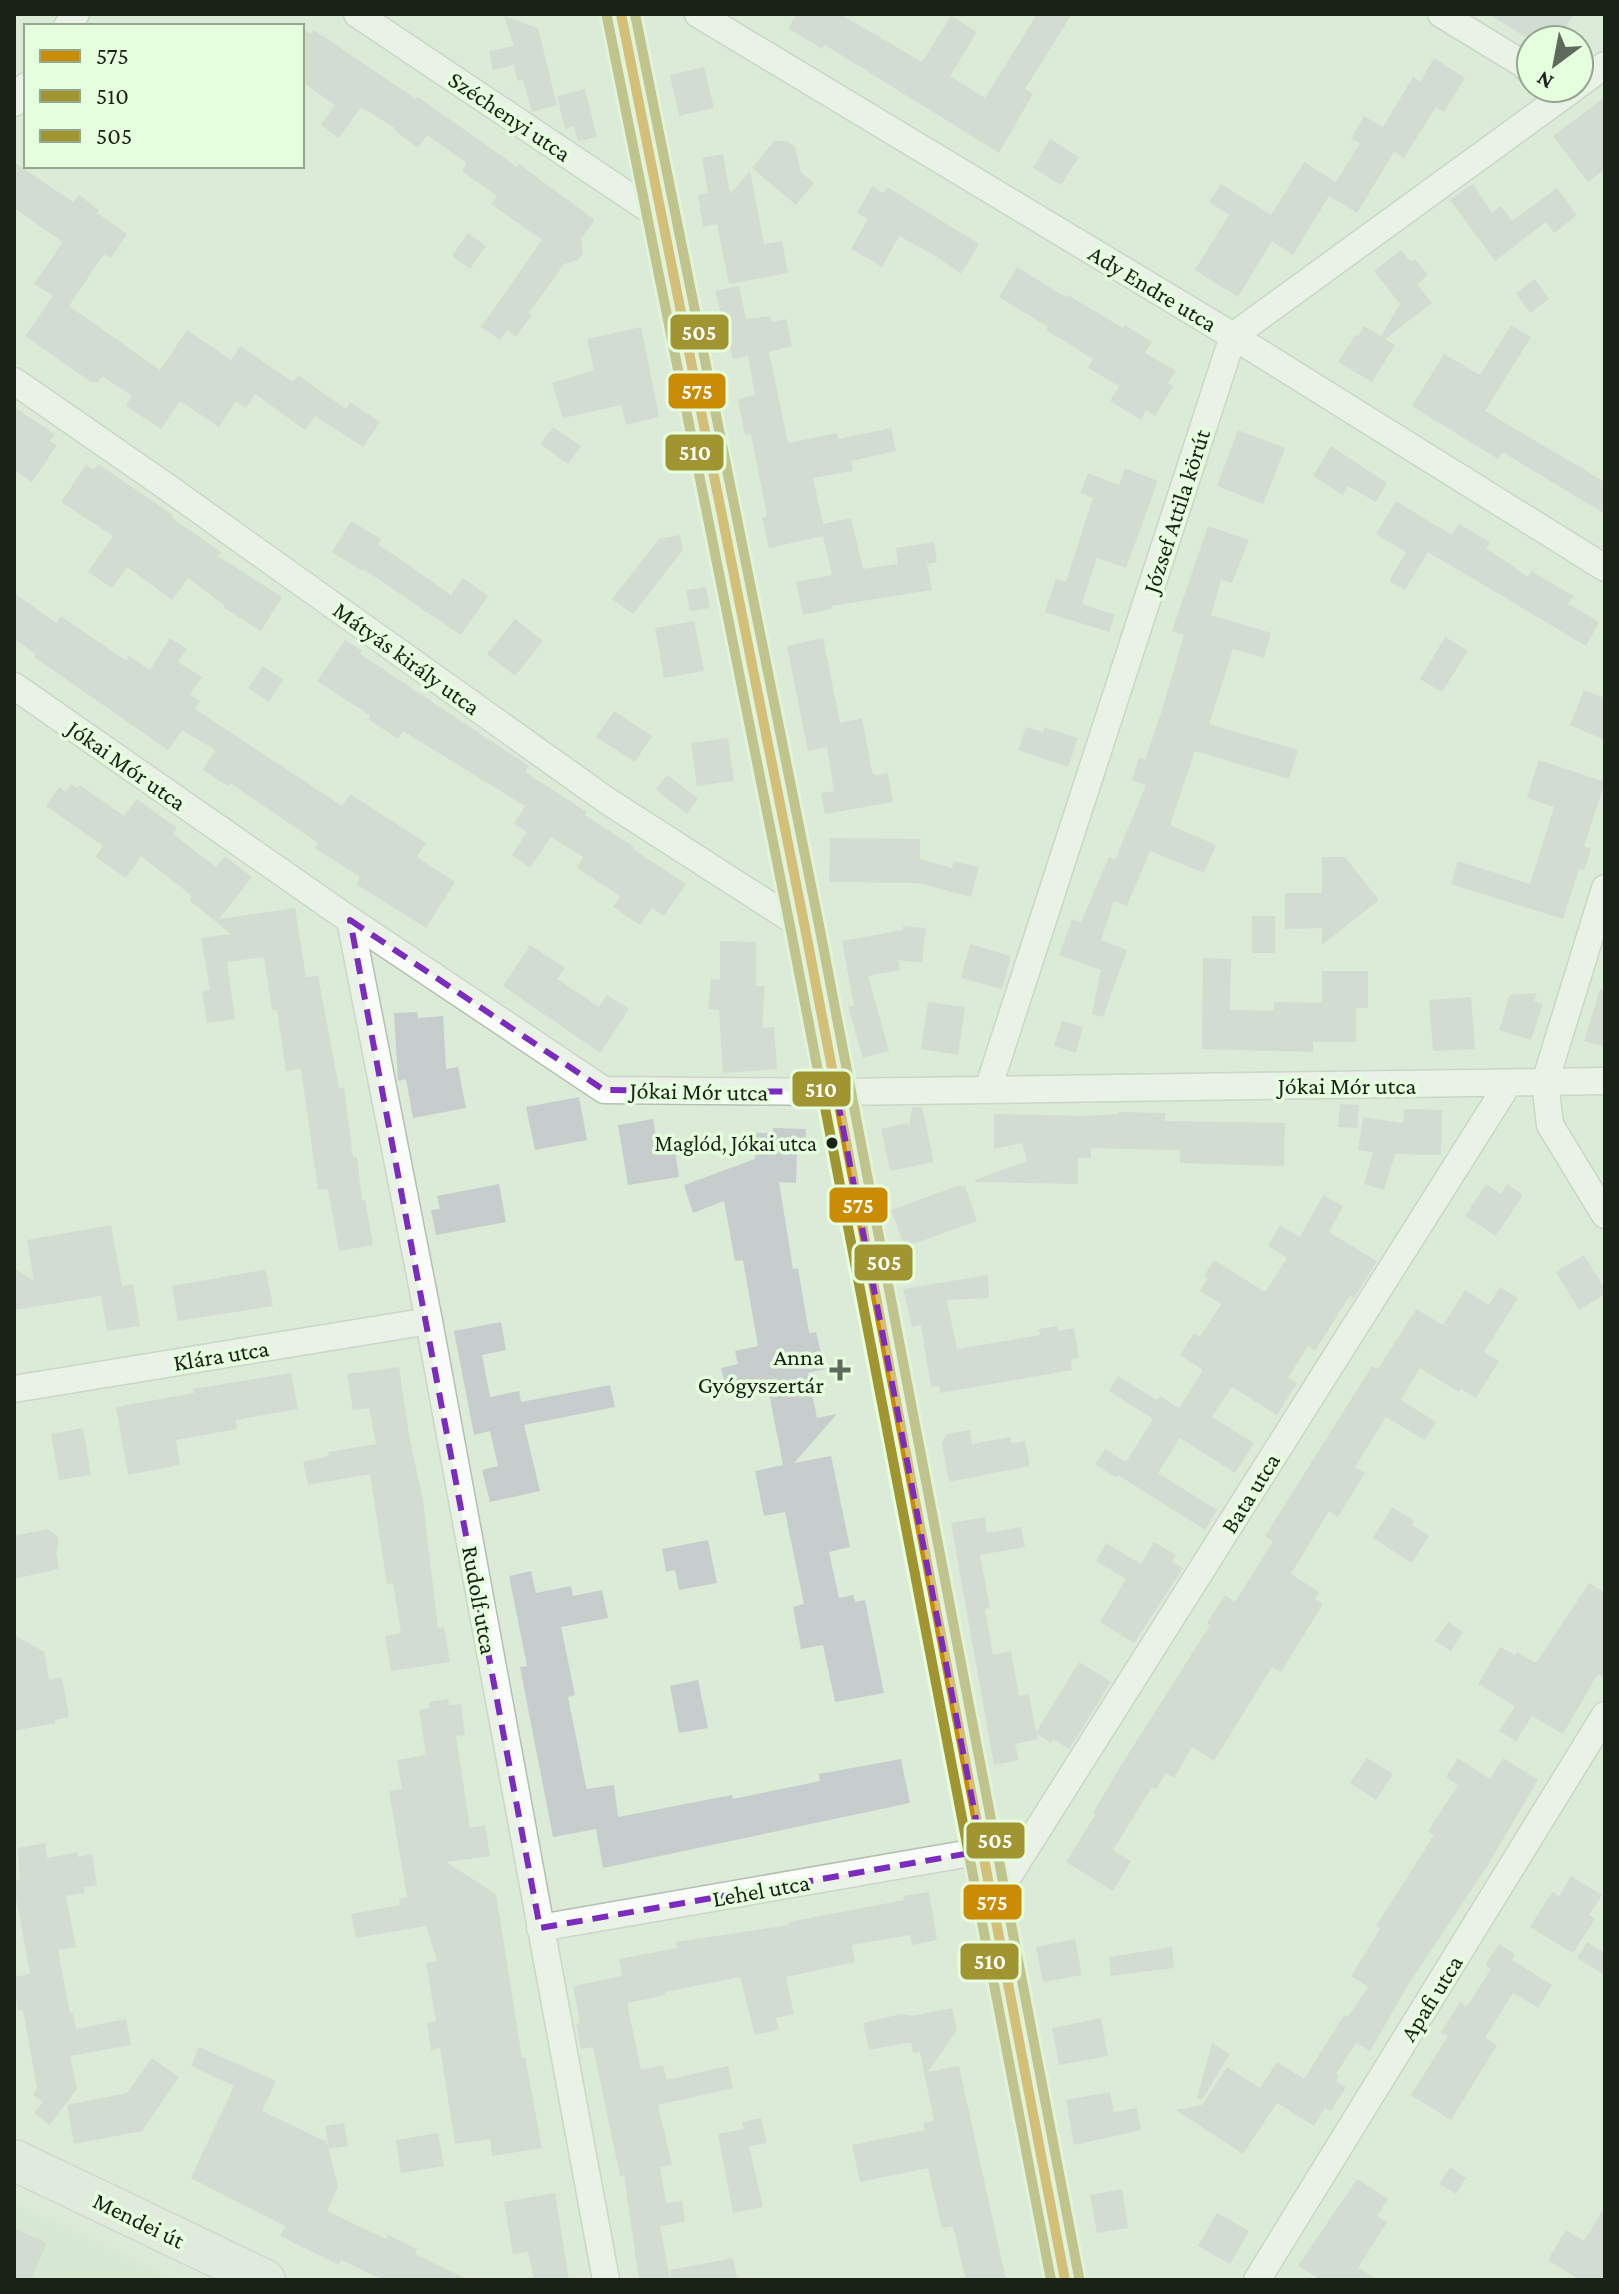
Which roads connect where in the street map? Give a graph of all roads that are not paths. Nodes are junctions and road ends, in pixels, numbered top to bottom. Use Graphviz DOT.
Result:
graph roads {
  1 [pos="357,14"];
  2 [pos="621,14"];
  3 [pos="698,14"];
  4 [pos="1441,14"];
  5 [pos="1515,59"];
  6 [pos="1546,104"];
  7 [pos="662,218"];
  8 [pos="1233,336"];
  9 [pos="14,381"];
  10 [pos="1605,568"];
  11 [pos="14,686"];
  12 [pos="1605,888"];
  13 [pos="350,920"];
  14 [pos="805,928"];
  15 [pos="1605,1081"];
  16 [pos="1545,1082"];
  17 [pos="1508,1084"];
  18 [pos="988,1089"];
  19 [pos="836,1092"];
  20 [pos="1605,1215"];
  21 [pos="429,1321"];
  22 [pos="14,1389"];
  23 [pos="1605,1715"];
  24 [pos="982,1851"];
  25 [pos="992,1902"];
  26 [pos="540,1928"];
  27 [pos="14,2159"];
  28 [pos="265,2280"];
  29 [pos="606,2280"];
  30 [pos="1065,2280"];
  31 [pos="1257,2280"];
  1 -- 7 [label="street, Széchenyi utca"];
  2 -- 7 [label="main road"];
  3 -- 8 [label="street, Ady Endre utca"];
  4 -- 5 [label="street"];
  6 -- 8 [label="street"];
  7 -- 14 [label="main road"];
  8 -- 10 [label="street, Ady Endre utca"];
  8 -- 18 [label="street, József Attila körút"];
  9 -- 14 [label="street, Mátyás király utca"];
  11 -- 13 [label="street, Jókai Mór utca"];
  12 -- 16 [label="street"];
  13 -- 19 [label="street, Jókai Mór utca"];
  13 -- 21 [label="street, Rudolf utca"];
  14 -- 19 [label="main road"];
  15 -- 16 [label="street, Jókai Mór utca"];
  16 -- 17 [label="street, Jókai Mór utca"];
  16 -- 20 [label="street"];
  17 -- 18 [label="street, Jókai Mór utca"];
  17 -- 25 [label="street, Bata utca"];
  18 -- 19 [label="street, Jókai Mór utca"];
  19 -- 24 [label="main road"];
  21 -- 22 [label="street, Klára utca"];
  21 -- 26 [label="street, Rudolf utca"];
  23 -- 31 [label="street, Apafi utca"];
  24 -- 25 [label="main road"];
  24 -- 26 [label="street, Lehel utca"];
  25 -- 30 [label="main road"];
  26 -- 29 [label="street, Rudolf utca"];
  27 -- 28 [label="main road, Mendei út"];
}
